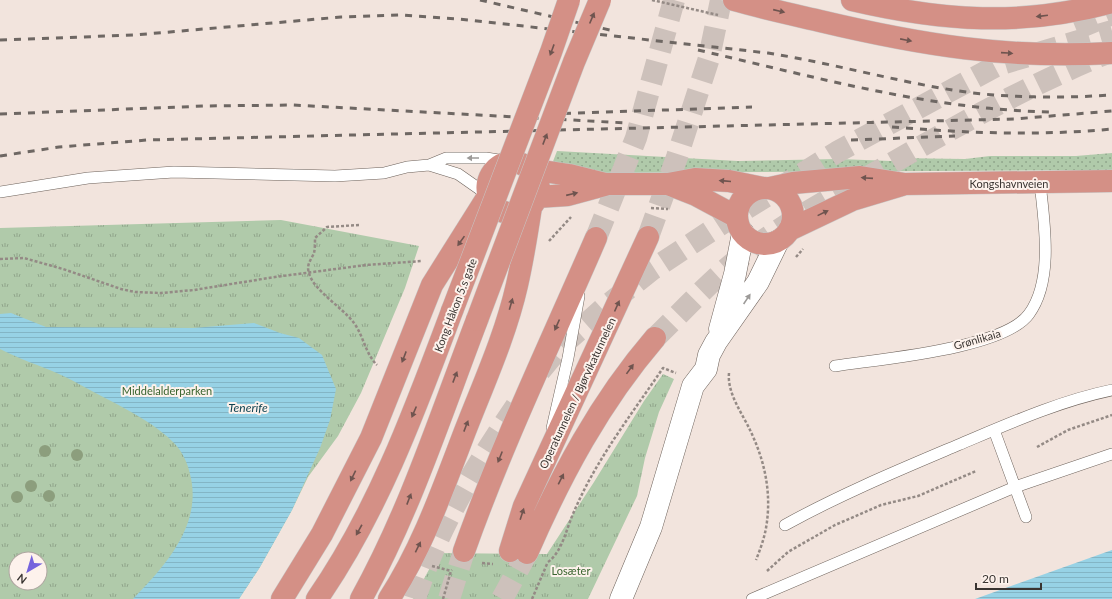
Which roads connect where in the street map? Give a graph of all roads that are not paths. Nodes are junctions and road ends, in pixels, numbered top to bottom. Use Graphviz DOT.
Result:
graph roads {
  1 [pos="569,0"];
  2 [pos="600,0"];
  3 [pos="734,0"];
  4 [pos="852,0"];
  5 [pos="1112,2"];
  6 [pos="1112,53"];
  7 [pos="428,165"];
  8 [pos="521,165"];
  9 [pos="1112,181"];
  10 [pos="1040,183"];
  11 [pos="605,184"];
  12 [pos="668,184"];
  13 [pos="905,184"];
  14 [pos="766,188"];
  15 [pos="0,192"];
  16 [pos="488,196"];
  17 [pos="534,202"];
  18 [pos="740,225"];
  19 [pos="783,236"];
  20 [pos="648,237"];
  21 [pos="596,238"];
  22 [pos="583,268"];
  23 [pos="655,338"];
  24 [pos="716,342"];
  25 [pos="835,366"];
  26 [pos="1112,390"];
  27 [pos="994,430"];
  28 [pos="1112,454"];
  29 [pos="546,460"];
  30 [pos="1015,487"];
  31 [pos="1026,517"];
  32 [pos="785,525"];
  33 [pos="464,551"];
  34 [pos="282,599"];
  35 [pos="317,599"];
  36 [pos="361,599"];
  37 [pos="389,599"];
  38 [pos="621,599"];
  39 [pos="752,599"];
  1 -- 35 [label="highway, Kong Håkon 5.s gate, one-way, bridge"];
  36 -- 2 [label="highway, one-way, bridge"];
  3 -- 6 [label="highway, one-way"];
  5 -- 4 [label="highway, one-way"];
  8 -- 7 [label="lane, one-way"];
  7 -- 15 [label="lane"];
  7 -- 16 [label="lane"];
  8 -- 11 [label="highway, Kongshavnveien"];
  8 -- 16 [label="highway"];
  8 -- 17 [label="highway"];
  9 -- 10 [label="highway, Kongshavnveien"];
  10 -- 13 [label="highway, Kongshavnveien"];
  10 -- 25 [label="lane, Grønlikaia"];
  11 -- 12 [label="highway, Kongshavnveien"];
  17 -- 11 [label="highway, Kongshavnveien, one-way"];
  14 -- 12 [label="highway, Kongshavnveien, one-way"];
  12 -- 18 [label="highway, Kongshavnveien"];
  13 -- 14 [label="highway, Kongshavnveien, one-way"];
  19 -- 13 [label="highway, Kongshavnveien, one-way"];
  14 -- 18 [label="highway"];
  14 -- 19 [label="highway"];
  16 -- 17 [label="highway"];
  16 -- 34 [label="highway, one-way"];
  37 -- 17 [label="highway, one-way"];
  18 -- 19 [label="highway"];
  18 -- 24 [label="street"];
  24 -- 19 [label="street, one-way"];
  29 -- 20 [label="highway, Operatunnelen / Bjørvikatunnelen, one-way"];
  21 -- 22 [label="highway"];
  22 -- 29 [label="lane"];
  22 -- 33 [label="highway, one-way"];
  23 -- 29 [label="highway, Operatunnelen / Bjørvikatunnelen"];
  24 -- 38 [label="street"];
  26 -- 27 [label="lane"];
  27 -- 30 [label="lane"];
  27 -- 32 [label="lane"];
  28 -- 30 [label="lane"];
  30 -- 31 [label="lane"];
  30 -- 39 [label="lane"];
}
